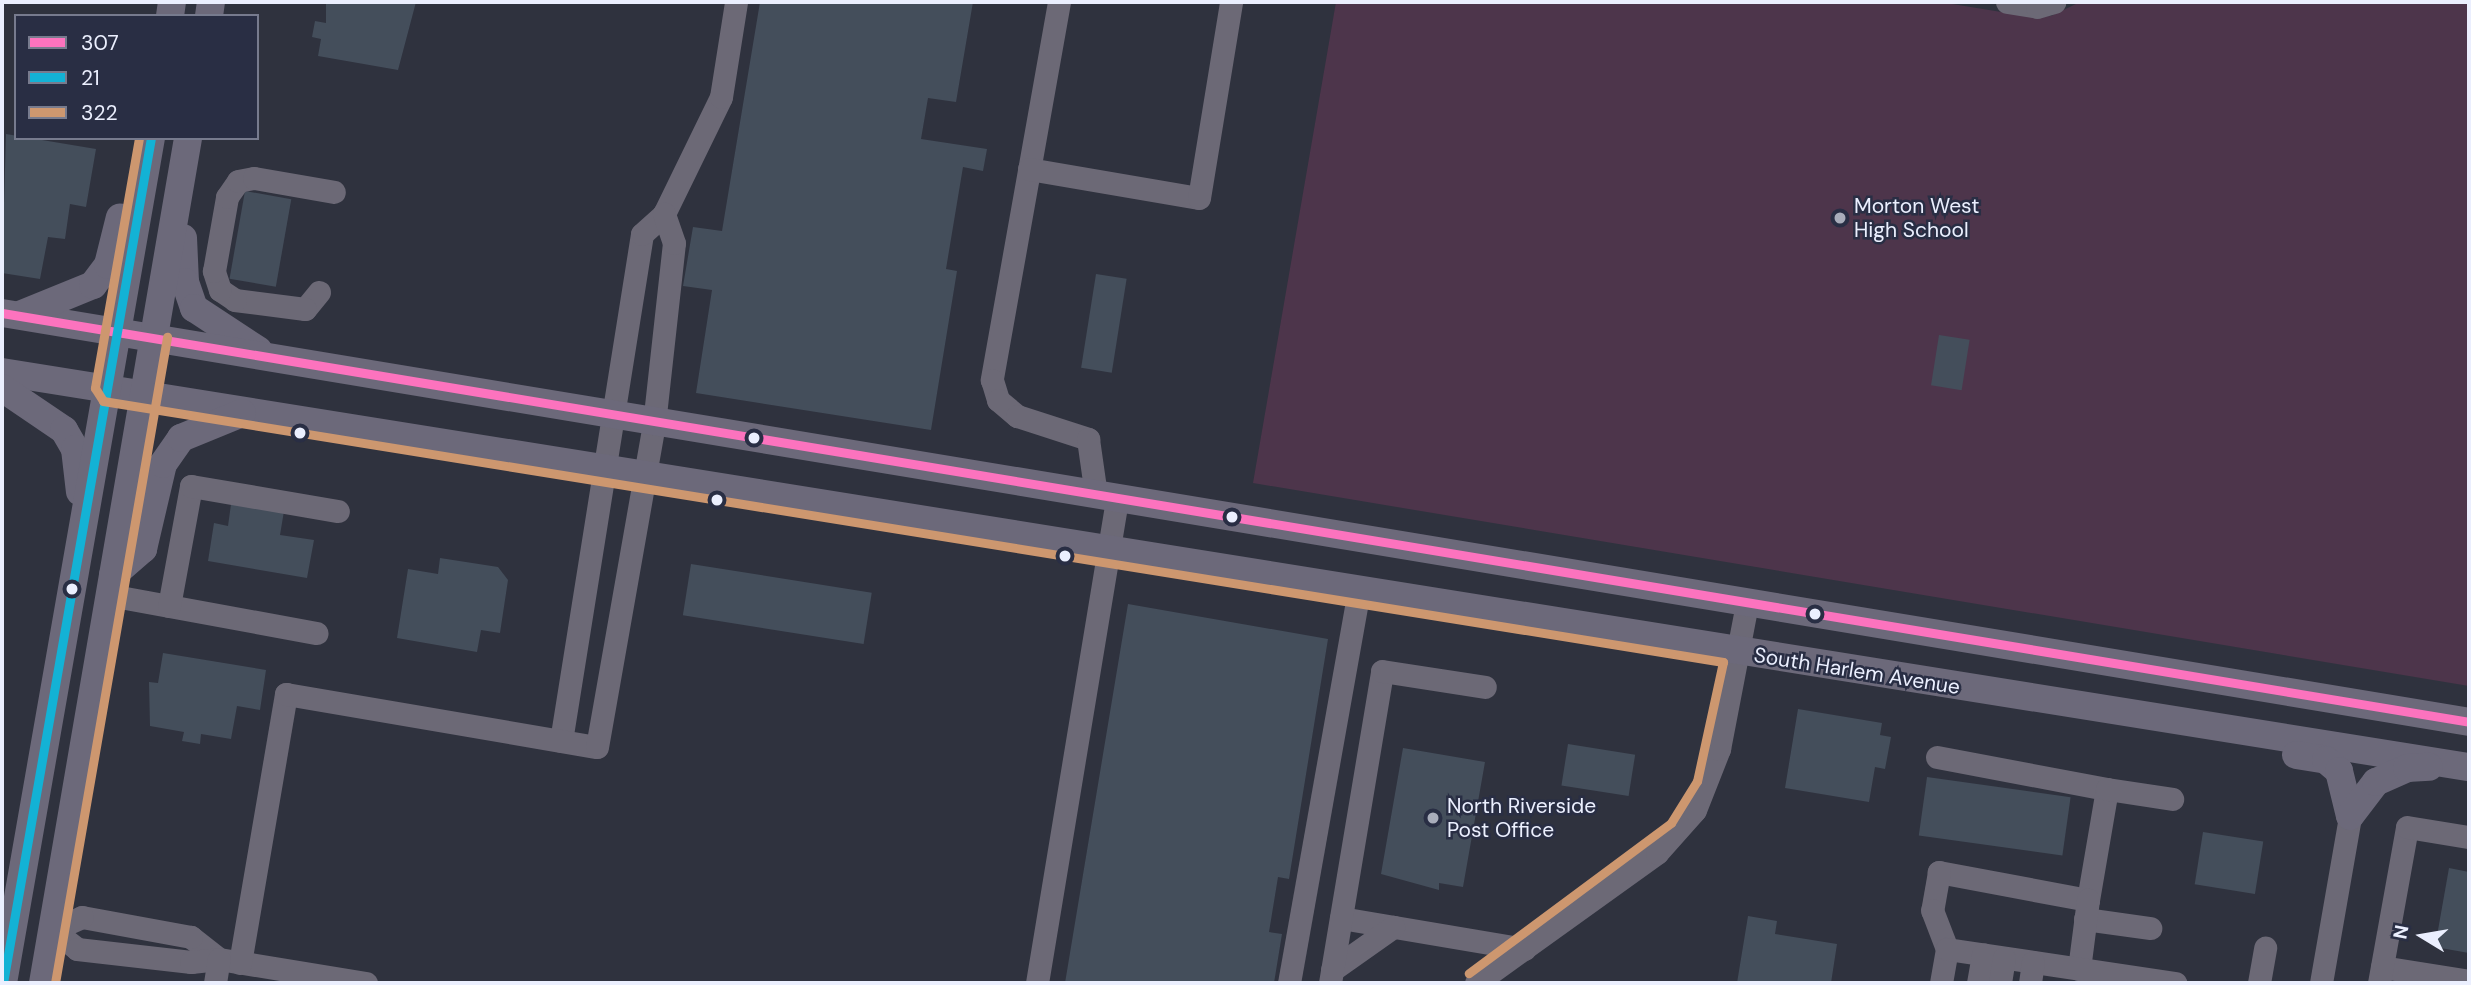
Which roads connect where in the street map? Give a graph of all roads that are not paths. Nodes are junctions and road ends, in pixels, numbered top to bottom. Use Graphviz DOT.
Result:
graph roads {
  1 [pos="736,2"];
  2 [pos="1059,2"];
  3 [pos="1231,2"];
  4 [pos="2007,2"];
  5 [pos="2054,2"];
  6 [pos="188,140"];
  7 [pos="149,151"];
  8 [pos="1029,169"];
  9 [pos="180,185"];
  10 [pos="334,192"];
  11 [pos="664,214"];
  12 [pos="319,292"];
  13 [pos="9,314"];
  14 [pos="118,333"];
  15 [pos="154,338"];
  16 [pos="272,358"];
  17 [pos="2,372"];
  18 [pos="2,388"];
  19 [pos="107,390"];
  20 [pos="142,396"];
  21 [pos="244,412"];
  22 [pos="616,417"];
  23 [pos="654,424"];
  24 [pos="607,471"];
  25 [pos="644,477"];
  26 [pos="1106,497"];
  27 [pos="338,511"];
  28 [pos="81,530"];
  29 [pos="1108,550"];
  30 [pos="111,585"];
  31 [pos="1359,590"];
  32 [pos="1747,604"];
  33 [pos="169,606"];
  34 [pos="317,633"];
  35 [pos="1738,652"];
  36 [pos="1485,687"];
  37 [pos="2469,722"];
  38 [pos="2201,725"];
  39 [pos="561,741"];
  40 [pos="1937,757"];
  41 [pos="2466,766"];
  42 [pos="2107,789"];
  43 [pos="2172,799"];
  44 [pos="2350,816"];
  45 [pos="2469,836"];
  46 [pos="2087,910"];
  47 [pos="1341,918"];
  48 [pos="1393,927"];
  49 [pos="2150,928"];
  50 [pos="53,930"];
  51 [pos="2265,947"];
  52 [pos="1524,949"];
  53 [pos="1947,949"];
  54 [pos="1993,956"];
  55 [pos="229,961"];
  56 [pos="2032,972"];
  57 [pos="2071,973"];
  58 [pos="2380,975"];
  59 [pos="1331,976"];
  60 [pos="2109,978"];
  61 [pos="2469,981"];
  62 [pos="3,983"];
  63 [pos="43,983"];
  64 [pos="215,983"];
  65 [pos="366,983"];
  66 [pos="1037,983"];
  67 [pos="1289,983"];
  68 [pos="1476,983"];
  69 [pos="1941,983"];
  70 [pos="1978,983"];
  71 [pos="2000,983"];
  72 [pos="2170,983"];
  73 [pos="2259,983"];
  74 [pos="2321,983"];
  1 -- 11 [label="street"];
  2 -- 8 [label="street"];
  3 -- 8 [label="street"];
  4 -- 5 [label="street"];
  6 -- 9 [label="main road"];
  7 -- 13 [label="main road"];
  7 -- 14 [label="main road"];
  8 -- 26 [label="street"];
  9 -- 15 [label="main road"];
  9 -- 16 [label="main road"];
  10 -- 12 [label="street"];
  11 -- 22 [label="street"];
  11 -- 23 [label="street"];
  13 -- 14 [label="main road"];
  14 -- 15 [label="main road"];
  14 -- 19 [label="main road"];
  15 -- 16 [label="main road"];
  15 -- 20 [label="main road"];
  16 -- 22 [label="main road"];
  17 -- 19 [label="main road, South Harlem Avenue"];
  18 -- 28 [label="main road"];
  19 -- 20 [label="main road, South Harlem Avenue"];
  19 -- 28 [label="main road"];
  20 -- 21 [label="main road, South Harlem Avenue"];
  20 -- 30 [label="main road"];
  21 -- 24 [label="main road, South Harlem Avenue"];
  21 -- 30 [label="main road"];
  22 -- 23 [label="main road"];
  22 -- 24 [label="street"];
  23 -- 25 [label="street"];
  23 -- 26 [label="main road"];
  24 -- 25 [label="main road, South Harlem Avenue"];
  24 -- 39 [label="street"];
  25 -- 29 [label="main road, South Harlem Avenue"];
  25 -- 39 [label="street"];
  26 -- 29 [label="street"];
  26 -- 32 [label="main road"];
  27 -- 33 [label="street"];
  28 -- 62 [label="main road"];
  29 -- 31 [label="main road, South Harlem Avenue"];
  29 -- 66 [label="street"];
  30 -- 33 [label="street"];
  30 -- 50 [label="main road"];
  31 -- 35 [label="main road, South Harlem Avenue"];
  31 -- 67 [label="street"];
  32 -- 35 [label="street"];
  32 -- 37 [label="main road"];
  33 -- 34 [label="street"];
  35 -- 38 [label="main road, South Harlem Avenue"];
  35 -- 52 [label="street"];
  36 -- 47 [label="street"];
  38 -- 41 [label="main road, South Harlem Avenue"];
  38 -- 44 [label="main road"];
  39 -- 55 [label="street"];
  40 -- 42 [label="street"];
  41 -- 44 [label="main road"];
  42 -- 43 [label="street"];
  42 -- 46 [label="street"];
  44 -- 74 [label="street"];
  45 -- 58 [label="street"];
  46 -- 49 [label="street"];
  46 -- 53 [label="street"];
  46 -- 57 [label="street"];
  47 -- 48 [label="street"];
  47 -- 59 [label="street"];
  48 -- 52 [label="street"];
  48 -- 59 [label="street"];
  50 -- 55 [label="street"];
  50 -- 55 [label="street"];
  50 -- 63 [label="main road"];
  51 -- 73 [label="street"];
  52 -- 68 [label="street"];
  53 -- 54 [label="street"];
  53 -- 69 [label="street"];
  54 -- 56 [label="street"];
  54 -- 70 [label="street"];
  54 -- 71 [label="street"];
  55 -- 64 [label="street"];
  55 -- 65 [label="street"];
  56 -- 57 [label="street"];
  57 -- 60 [label="street"];
  58 -- 61 [label="street"];
  60 -- 72 [label="street"];
}
